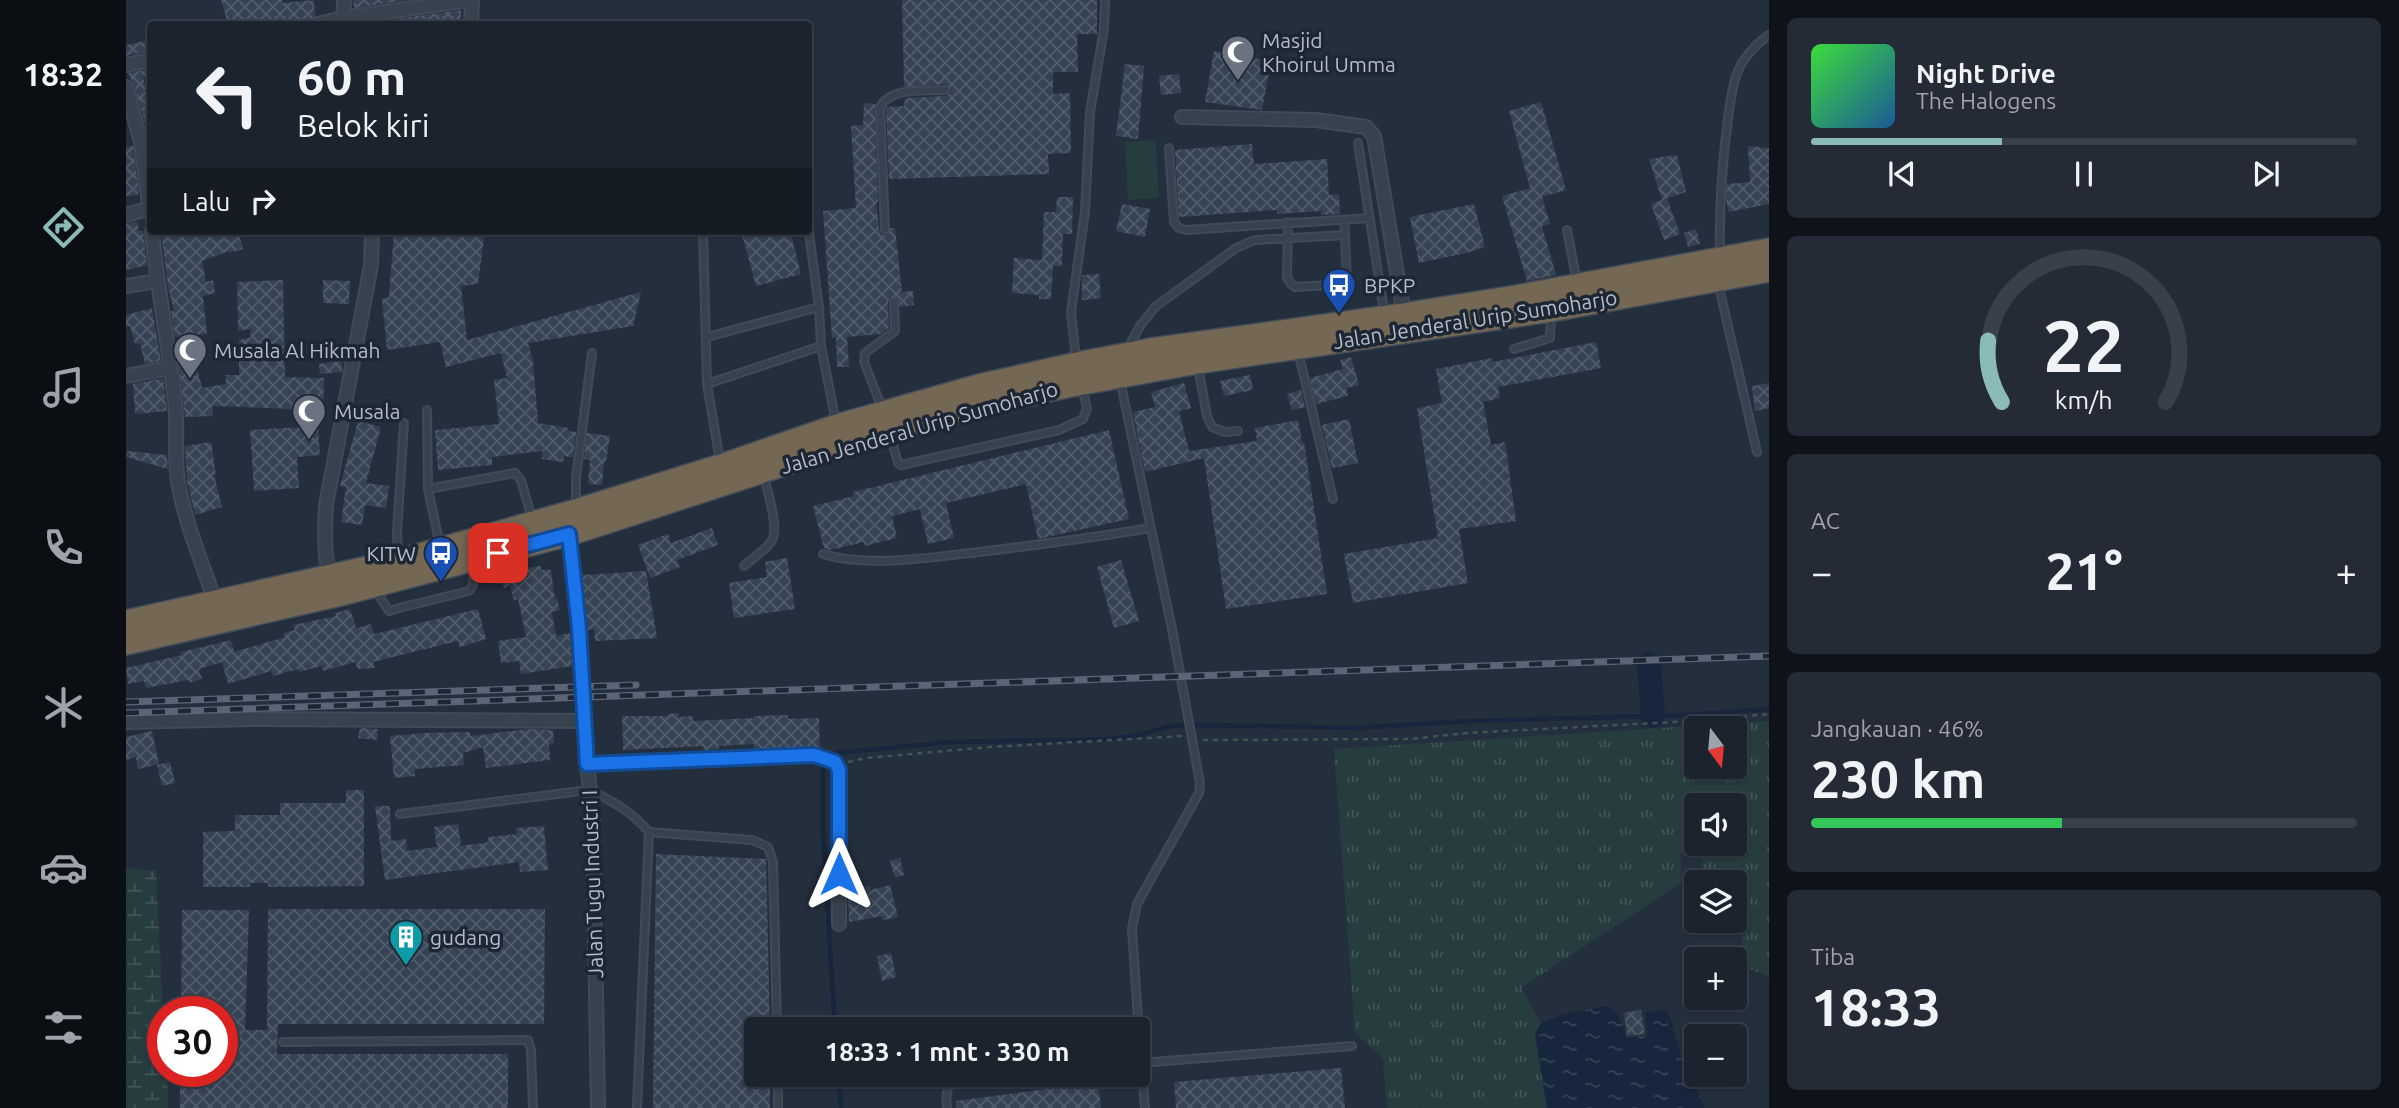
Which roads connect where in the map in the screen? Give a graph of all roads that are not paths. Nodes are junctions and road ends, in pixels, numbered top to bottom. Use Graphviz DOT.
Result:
graph roads {
  1 [pos="344,0"];
  2 [pos="471,0"];
  3 [pos="1105,0"];
  4 [pos="343,21"];
  5 [pos="471,21"];
  6 [pos="1769,35"];
  7 [pos="147,61"];
  8 [pos="126,65"];
  9 [pos="126,87"];
  10 [pos="946,90"];
  11 [pos="1182,117"];
  12 [pos="146,141"];
  13 [pos="1357,143"];
  14 [pos="1169,148"];
  15 [pos="147,210"];
  16 [pos="126,215"];
  17 [pos="1369,218"];
  18 [pos="1344,220"];
  19 [pos="1288,222"];
  20 [pos="885,229"];
  21 [pos="1567,230"];
  22 [pos="152,235"];
  23 [pos="372,235"];
  24 [pos="703,235"];
  25 [pos="809,235"];
  26 [pos="1345,235"];
  27 [pos="1288,239"];
  28 [pos="1769,250"];
  29 [pos="1719,269"];
  30 [pos="1769,270"];
  31 [pos="156,281"];
  32 [pos="1578,284"];
  33 [pos="126,286"];
  34 [pos="894,302"];
  35 [pos="819,307"];
  36 [pos="1551,310"];
  37 [pos="1394,316"];
  38 [pos="707,337"];
  39 [pos="1297,345"];
  40 [pos="821,346"];
  41 [pos="1514,349"];
  42 [pos="592,353"];
  43 [pos="1197,362"];
  44 [pos="1122,366"];
  45 [pos="170,368"];
  46 [pos="1079,373"];
  47 [pos="126,376"];
  48 [pos="707,384"];
  49 [pos="427,410"];
  50 [pos="887,422"];
  51 [pos="404,423"];
  52 [pos="837,426"];
  53 [pos="1238,431"];
  54 [pos="1758,452"];
  55 [pos="721,466"];
  56 [pos="763,471"];
  57 [pos="428,489"];
  58 [pos="1334,499"];
  59 [pos="576,511"];
  60 [pos="534,523"];
  61 [pos="1150,528"];
  62 [pos="569,534"];
  63 [pos="440,548"];
  64 [pos="824,554"];
  65 [pos="399,561"];
  66 [pos="744,566"];
  67 [pos="331,578"];
  68 [pos="215,601"];
  69 [pos="126,622"];
  70 [pos="126,643"];
  71 [pos="126,722"];
  72 [pos="584,722"];
  73 [pos="587,764"];
  74 [pos="589,790"];
  75 [pos="400,814"];
  76 [pos="649,832"];
  77 [pos="839,924"];
  78 [pos="777,1017"];
  79 [pos="1137,1017"];
  80 [pos="283,1042"];
  81 [pos="1352,1046"];
  82 [pos="1150,1062"];
  83 [pos="778,1087"];
  84 [pos="948,1087"];
  85 [pos="1142,1087"];
  86 [pos="533,1108"];
  87 [pos="598,1108"];
  88 [pos="637,1108"];
  89 [pos="778,1108"];
  90 [pos="947,1108"];
  91 [pos="1145,1108"];
  1 -- 4 [label="street"];
  2 -- 4 [label="street"];
  2 -- 5 [label="street"];
  3 -- 46 [label="lane"];
  6 -- 29 [label="lane"];
  7 -- 8 [label="street"];
  9 -- 12 [label="street"];
  10 -- 20 [label="lane"];
  11 -- 37 [label="street"];
  13 -- 17 [label="lane"];
  14 -- 19 [label="lane"];
  15 -- 16 [label="street"];
  17 -- 18 [label="lane"];
  17 -- 37 [label="lane"];
  18 -- 19 [label="lane"];
  18 -- 26 [label="lane"];
  19 -- 27 [label="lane"];
  21 -- 32 [label="lane"];
  22 -- 31 [label="street"];
  23 -- 67 [label="street"];
  24 -- 38 [label="lane"];
  25 -- 35 [label="lane"];
  26 -- 27 [label="lane"];
  26 -- 27 [label="lane"];
  27 -- 44 [label="lane"];
  28 -- 29 [label="highway, Jalan Jenderal Urip Sumoharjo"];
  29 -- 30 [label="highway, Jalan Jenderal Urip Sumoharjo"];
  29 -- 32 [label="highway, Jalan Jenderal Urip Sumoharjo"];
  29 -- 36 [label="highway, Jalan Jenderal Urip Sumoharjo"];
  29 -- 54 [label="lane"];
  31 -- 33 [label="street"];
  31 -- 45 [label="street"];
  32 -- 37 [label="highway, Jalan Jenderal Urip Sumoharjo"];
  34 -- 50 [label="lane"];
  35 -- 38 [label="lane"];
  35 -- 40 [label="lane"];
  36 -- 39 [label="highway, Jalan Jenderal Urip Sumoharjo"];
  36 -- 41 [label="lane"];
  37 -- 44 [label="highway, Jalan Jenderal Urip Sumoharjo"];
  38 -- 48 [label="lane"];
  39 -- 43 [label="highway, Jalan Jenderal Urip Sumoharjo"];
  39 -- 58 [label="lane"];
  40 -- 48 [label="lane"];
  40 -- 52 [label="lane"];
  42 -- 59 [label="lane"];
  43 -- 44 [label="highway, Jalan Jenderal Urip Sumoharjo"];
  43 -- 53 [label="lane"];
  44 -- 46 [label="highway, Jalan Jenderal Urip Sumoharjo"];
  44 -- 61 [label="lane"];
  45 -- 47 [label="street"];
  45 -- 68 [label="street"];
  46 -- 50 [label="highway, Jalan Jenderal Urip Sumoharjo"];
  46 -- 50 [label="lane"];
  48 -- 55 [label="lane"];
  49 -- 57 [label="lane"];
  50 -- 52 [label="highway, Jalan Jenderal Urip Sumoharjo"];
  50 -- 56 [label="highway, Jalan Jenderal Urip Sumoharjo"];
  51 -- 65 [label="lane"];
  52 -- 55 [label="highway, Jalan Jenderal Urip Sumoharjo"];
  55 -- 59 [label="highway, Jalan Jenderal Urip Sumoharjo"];
  56 -- 62 [label="highway, Jalan Jenderal Urip Sumoharjo"];
  56 -- 66 [label="lane"];
  57 -- 60 [label="lane"];
  57 -- 63 [label="lane"];
  59 -- 60 [label="highway, Jalan Jenderal Urip Sumoharjo"];
  60 -- 63 [label="highway, Jalan Jenderal Urip Sumoharjo"];
  61 -- 64 [label="lane"];
  61 -- 79 [label="lane"];
  62 -- 70 [label="highway, Jalan Jenderal Urip Sumoharjo"];
  62 -- 72 [label="street, Jalan Tugu Industri I"];
  63 -- 65 [label="highway, Jalan Jenderal Urip Sumoharjo"];
  65 -- 67 [label="highway, Jalan Jenderal Urip Sumoharjo"];
  67 -- 68 [label="highway, Jalan Jenderal Urip Sumoharjo"];
  68 -- 69 [label="highway, Jalan Jenderal Urip Sumoharjo"];
  71 -- 72 [label="street"];
  72 -- 73 [label="street, Jalan Tugu Industri I"];
  73 -- 74 [label="street, Jalan Tugu Industri I"];
  73 -- 77 [label="street"];
  74 -- 75 [label="lane"];
  74 -- 76 [label="lane"];
  74 -- 87 [label="street, Jalan Tugu Industri I"];
  76 -- 78 [label="lane"];
  76 -- 88 [label="lane"];
  80 -- 86 [label="lane"];
  81 -- 82 [label="lane"];
  83 -- 89 [label="lane"];
  84 -- 90 [label="lane"];
  85 -- 91 [label="lane"];
}
